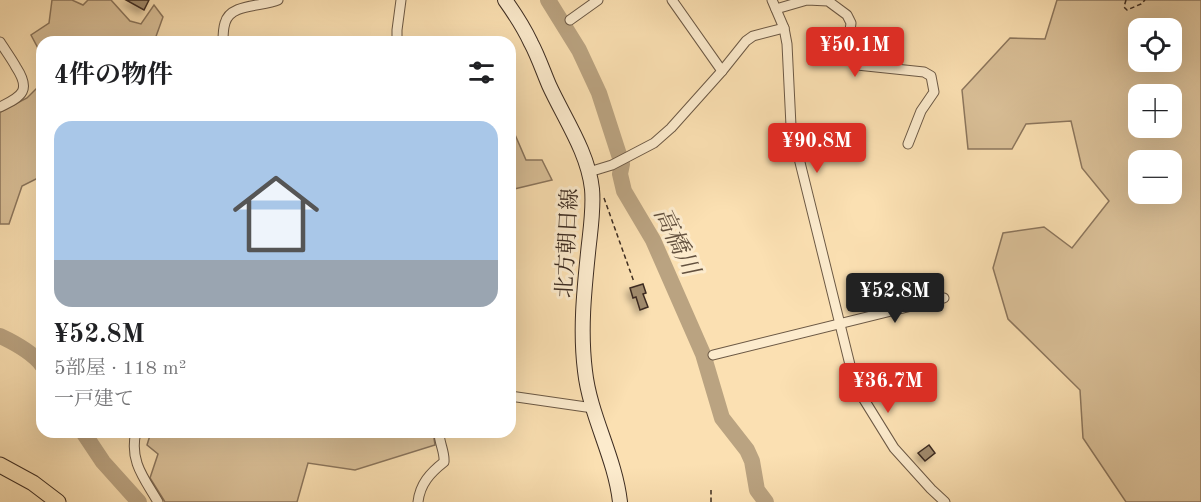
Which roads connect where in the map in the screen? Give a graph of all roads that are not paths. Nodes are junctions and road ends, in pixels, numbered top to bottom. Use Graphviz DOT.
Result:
graph roads {
  1 [pos="278,0"];
  2 [pos="401,0"];
  3 [pos="505,0"];
  4 [pos="598,0"];
  5 [pos="672,0"];
  6 [pos="774,4"];
  7 [pos="570,20"];
  8 [pos="784,28"];
  9 [pos="224,36"];
  10 [pos="397,36"];
  11 [pos="0,42"];
  12 [pos="723,71"];
  13 [pos="0,106"];
  14 [pos="908,144"];
  15 [pos="589,172"];
  16 [pos="944,298"];
  17 [pos="840,323"];
  18 [pos="713,355"];
  19 [pos="516,397"];
  20 [pos="593,408"];
  21 [pos="134,438"];
  22 [pos="439,438"];
  23 [pos="0,465"];
  24 [pos="58,502"];
  25 [pos="158,502"];
  26 [pos="418,502"];
  27 [pos="620,502"];
  28 [pos="945,502"];
  1 -- 9 [label="street"];
  2 -- 10 [label="street"];
  3 -- 15 [label="main road, 北方朝日線"];
  4 -- 7 [label="street"];
  5 -- 12 [label="street"];
  6 -- 8 [label="street"];
  6 -- 14 [label="street"];
  8 -- 12 [label="street"];
  8 -- 17 [label="street"];
  11 -- 13 [label="street"];
  12 -- 15 [label="street"];
  15 -- 20 [label="main road, 北方朝日線"];
  16 -- 17 [label="street"];
  17 -- 18 [label="street"];
  17 -- 28 [label="street"];
  19 -- 20 [label="street"];
  20 -- 27 [label="main road, 北方朝日線"];
  21 -- 25 [label="street"];
  22 -- 26 [label="street"];
  23 -- 24 [label="highway"];
}
